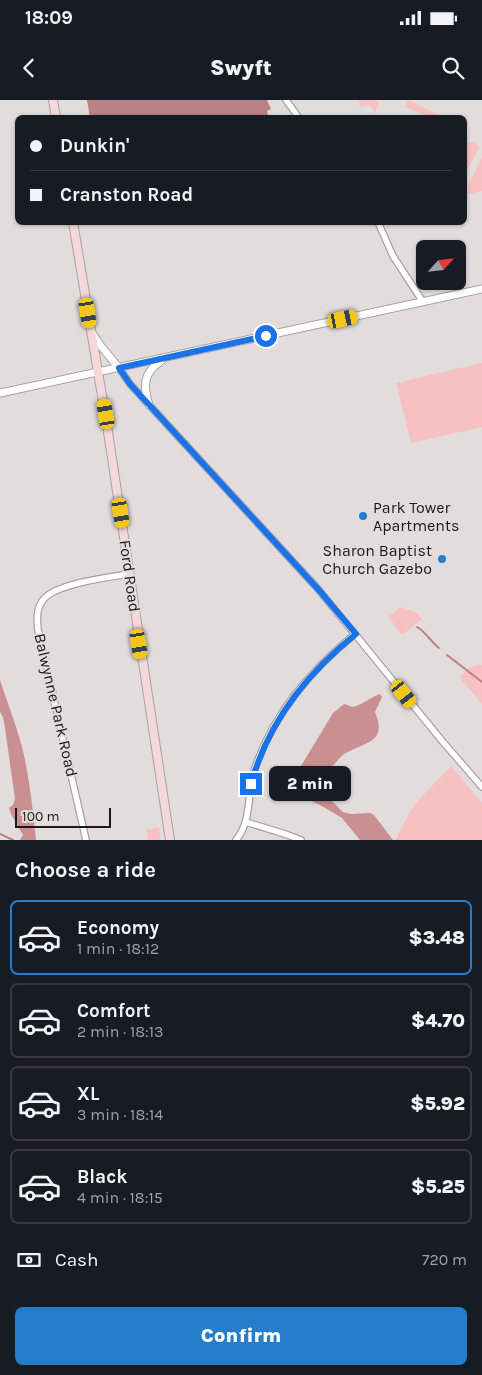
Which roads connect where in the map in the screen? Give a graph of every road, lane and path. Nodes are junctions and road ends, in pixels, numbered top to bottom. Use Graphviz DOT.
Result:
graph roads {
  1 [pos="53,100"];
  2 [pos="286,100"];
  3 [pos="56,115"];
  4 [pos="297,115"];
  5 [pos="73,225"];
  6 [pos="379,225"];
  7 [pos="482,289"];
  8 [pos="423,302"];
  9 [pos="91,331"];
  10 [pos="166,358"];
  11 [pos="119,368"];
  12 [pos="98,372"];
  13 [pos="0,393"];
  14 [pos="149,405"];
  15 [pos="128,574"];
  16 [pos="356,634"];
  17 [pos="482,787"];
  18 [pos="246,822"];
  19 [pos="86,840"];
  20 [pos="170,840"];
  21 [pos="236,840"];
  22 [pos="301,840"];
  1 -- 3 [label="main road"];
  2 -- 4 [label="street"];
  5 -- 9 [label="main road, Ford Road"];
  6 -- 8 [label="street"];
  7 -- 8 [label="street"];
  8 -- 10 [label="street"];
  9 -- 11 [label="street"];
  9 -- 12 [label="main road, Ford Road"];
  10 -- 11 [label="street"];
  10 -- 14 [label="street"];
  11 -- 12 [label="street"];
  11 -- 14 [label="street"];
  12 -- 13 [label="street"];
  12 -- 15 [label="main road, Ford Road"];
  14 -- 16 [label="street"];
  15 -- 19 [label="street, Balwynne Park Road"];
  15 -- 20 [label="main road, Ford Road"];
  16 -- 17 [label="street"];
  16 -- 18 [label="street"];
  18 -- 21 [label="street"];
  18 -- 22 [label="street"];
}
